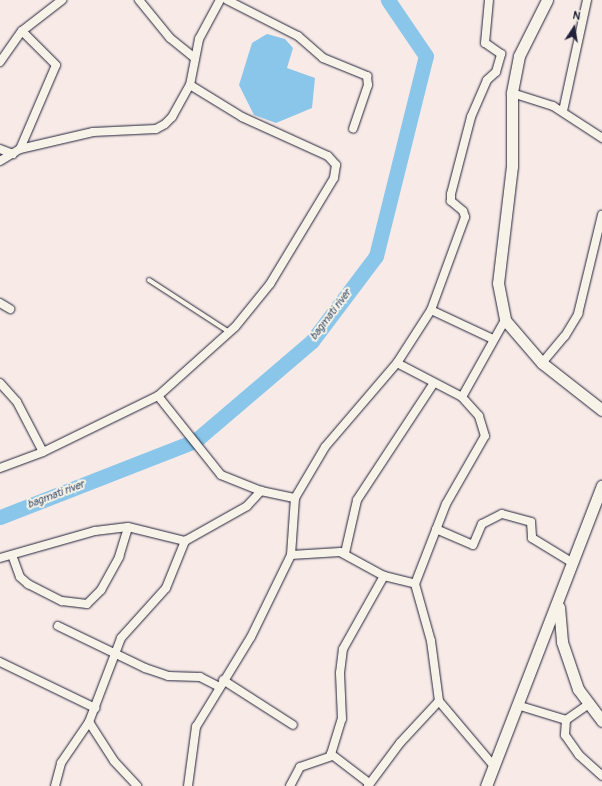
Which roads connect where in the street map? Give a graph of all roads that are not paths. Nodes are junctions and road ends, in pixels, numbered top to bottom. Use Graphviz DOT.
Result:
graph roads {
  1 [pos="62,0"];
  2 [pos="139,0"];
  3 [pos="220,0"];
  4 [pos="227,0"];
  5 [pos="488,0"];
  6 [pos="547,0"];
  7 [pos="587,0"];
  8 [pos="22,31"];
  9 [pos="195,58"];
  10 [pos="0,62"];
  11 [pos="190,85"];
  12 [pos="512,93"];
  13 [pos="563,111"];
  14 [pos="353,129"];
  15 [pos="602,138"];
  16 [pos="0,149"];
  17 [pos="16,152"];
  18 [pos="0,161"];
  19 [pos="602,215"];
  20 [pos="149,280"];
  21 [pos="0,303"];
  22 [pos="10,308"];
  23 [pos="430,310"];
  24 [pos="505,320"];
  25 [pos="229,332"];
  26 [pos="493,339"];
  27 [pos="397,363"];
  28 [pos="542,363"];
  29 [pos="0,383"];
  30 [pos="434,383"];
  31 [pos="158,396"];
  32 [pos="462,397"];
  33 [pos="602,410"];
  34 [pos="43,452"];
  35 [pos="0,468"];
  36 [pos="602,486"];
  37 [pos="261,491"];
  38 [pos="295,498"];
  39 [pos="128,527"];
  40 [pos="436,528"];
  41 [pos="185,541"];
  42 [pos="345,553"];
  43 [pos="291,555"];
  44 [pos="12,556"];
  45 [pos="0,558"];
  46 [pos="574,563"];
  47 [pos="384,576"];
  48 [pos="415,584"];
  49 [pos="559,603"];
  50 [pos="58,626"];
  51 [pos="114,655"];
  52 [pos="0,662"];
  53 [pos="222,684"];
  54 [pos="439,701"];
  55 [pos="590,704"];
  56 [pos="517,705"];
  57 [pos="95,708"];
  58 [pos="566,720"];
  59 [pos="602,721"];
  60 [pos="89,722"];
  61 [pos="293,725"];
  62 [pos="332,756"];
  63 [pos="493,765"];
  64 [pos="602,776"];
  65 [pos="368,784"];
  66 [pos="56,786"];
  67 [pos="137,786"];
  68 [pos="188,786"];
  69 [pos="290,786"];
  70 [pos="486,786"];
  1 -- 8 [label="street"];
  2 -- 9 [label="street"];
  3 -- 9 [label="street"];
  4 -- 14 [label="street"];
  5 -- 23 [label="street"];
  6 -- 12 [label="street"];
  7 -- 13 [label="street"];
  8 -- 10 [label="street"];
  8 -- 17 [label="street"];
  9 -- 11 [label="street"];
  11 -- 17 [label="street"];
  11 -- 25 [label="street"];
  12 -- 13 [label="street"];
  12 -- 24 [label="street"];
  13 -- 15 [label="street"];
  16 -- 17 [label="street"];
  17 -- 18 [label="street"];
  19 -- 28 [label="street"];
  20 -- 25 [label="lane"];
  21 -- 22 [label="street"];
  23 -- 26 [label="street"];
  23 -- 27 [label="street"];
  24 -- 26 [label="street"];
  24 -- 28 [label="street"];
  25 -- 31 [label="street"];
  26 -- 32 [label="street"];
  27 -- 30 [label="street"];
  27 -- 38 [label="street"];
  28 -- 33 [label="street"];
  29 -- 34 [label="street"];
  30 -- 32 [label="street"];
  30 -- 42 [label="street"];
  31 -- 34 [label="street"];
  31 -- 37 [label="street"];
  32 -- 40 [label="street"];
  34 -- 35 [label="street"];
  36 -- 46 [label="street"];
  37 -- 38 [label="street"];
  37 -- 41 [label="street"];
  38 -- 43 [label="street"];
  39 -- 41 [label="street"];
  39 -- 44 [label="street"];
  39 -- 44 [label="street"];
  40 -- 46 [label="street"];
  40 -- 48 [label="street"];
  41 -- 51 [label="street"];
  42 -- 43 [label="street"];
  42 -- 47 [label="street"];
  43 -- 53 [label="street"];
  44 -- 45 [label="street"];
  46 -- 49 [label="street"];
  47 -- 48 [label="street"];
  47 -- 62 [label="street"];
  48 -- 54 [label="street"];
  49 -- 55 [label="street"];
  49 -- 56 [label="street"];
  50 -- 51 [label="street"];
  51 -- 53 [label="street"];
  51 -- 57 [label="street"];
  52 -- 57 [label="street"];
  53 -- 61 [label="street"];
  53 -- 68 [label="street"];
  54 -- 63 [label="street"];
  54 -- 65 [label="street"];
  55 -- 58 [label="street"];
  55 -- 59 [label="street"];
  56 -- 58 [label="street"];
  56 -- 63 [label="street"];
  57 -- 60 [label="street"];
  58 -- 64 [label="street"];
  60 -- 66 [label="street"];
  60 -- 67 [label="street"];
  62 -- 65 [label="street"];
  62 -- 69 [label="street"];
  63 -- 70 [label="street"];
}
